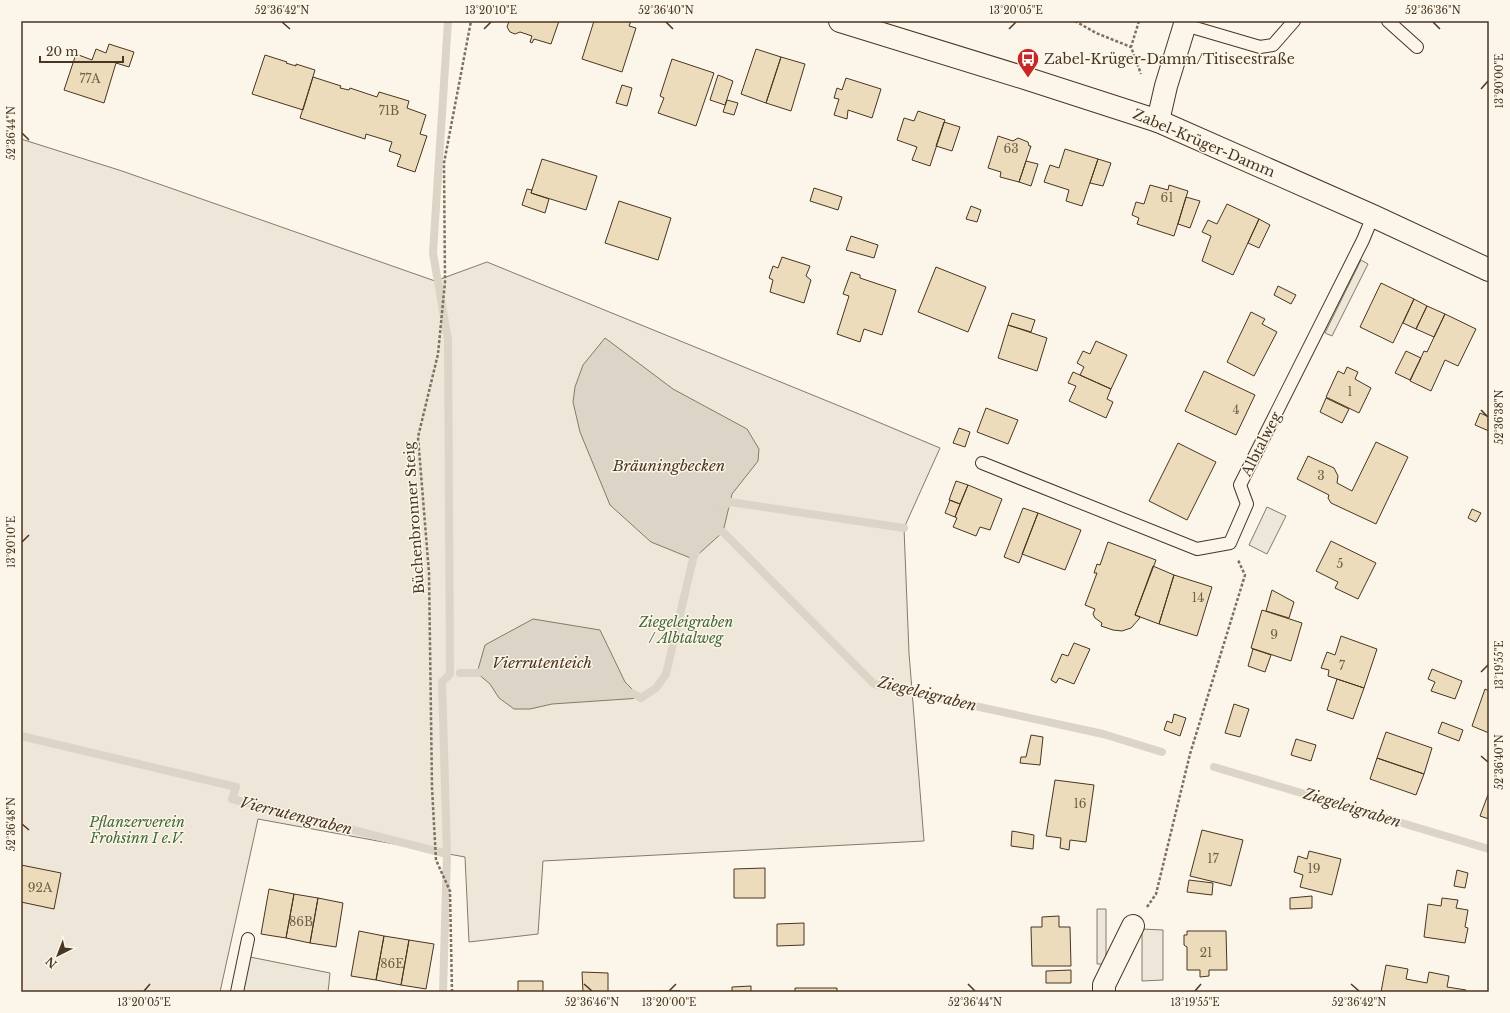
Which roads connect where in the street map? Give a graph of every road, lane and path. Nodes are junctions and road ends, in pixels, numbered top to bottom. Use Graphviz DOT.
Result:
graph roads {
  1 [pos="471,21"];
  2 [pos="840,21"];
  3 [pos="1075,21"];
  4 [pos="1139,21"];
  5 [pos="1294,21"];
  6 [pos="1388,21"];
  7 [pos="1186,23"];
  8 [pos="1131,47"];
  9 [pos="1417,47"];
  10 [pos="1141,74"];
  11 [pos="1158,121"];
  12 [pos="1373,216"];
  13 [pos="1489,270"];
  14 [pos="982,463"];
  15 [pos="1230,544"];
  16 [pos="1133,926"];
  17 [pos="248,939"];
  18 [pos="237,992"];
  19 [pos="452,992"];
  20 [pos="1104,992"];
  1 -- 19 [label="path, Büchenbronner Steig"];
  2 -- 11 [label="street, Zabel-Krüger-Damm"];
  3 -- 8 [label="path"];
  4 -- 8 [label="path"];
  5 -- 7 [label="lane"];
  6 -- 9 [label="lane"];
  7 -- 11 [label="street"];
  8 -- 10 [label="path"];
  11 -- 12 [label="street, Zabel-Krüger-Damm"];
  12 -- 13 [label="street, Zabel-Krüger-Damm"];
  12 -- 15 [label="lane, Albtalweg"];
  14 -- 15 [label="lane"];
  15 -- 16 [label="path"];
  16 -- 20 [label="street"];
  17 -- 18 [label="lane"];
}
